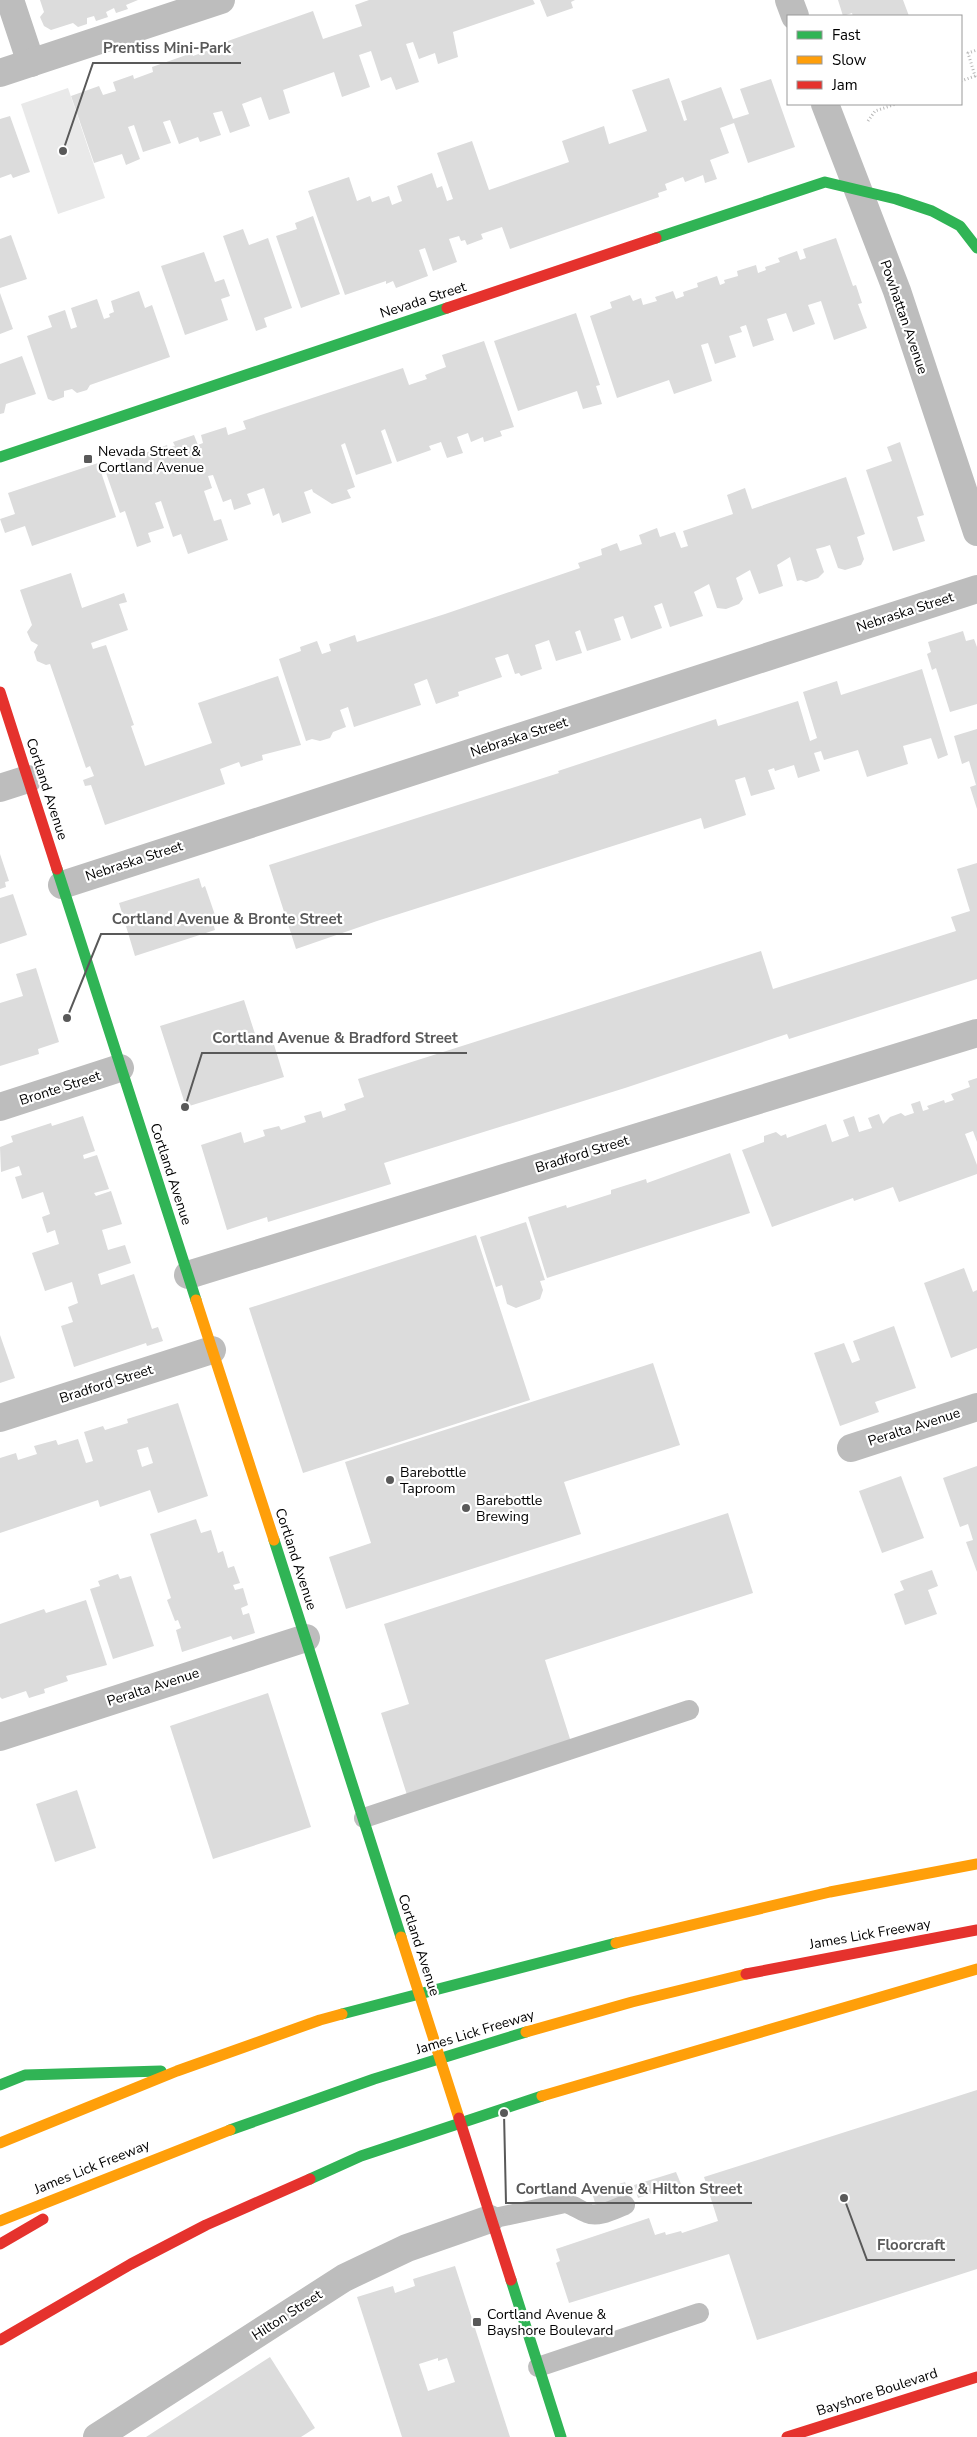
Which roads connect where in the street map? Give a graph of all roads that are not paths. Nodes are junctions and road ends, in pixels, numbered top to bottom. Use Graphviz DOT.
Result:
graph roads {
  1 [pos="10,0"];
  2 [pos="221,0"];
  3 [pos="789,0"];
  4 [pos="795,15"];
  5 [pos="31,63"];
  6 [pos="0,74"];
  7 [pos="825,105"];
  8 [pos="857,189"];
  9 [pos="977,248"];
  10 [pos="0,457"];
  11 [pos="977,532"];
  12 [pos="977,589"];
  13 [pos="0,692"];
  14 [pos="28,779"];
  15 [pos="0,788"];
  16 [pos="62,885"];
  17 [pos="977,1033"];
  18 [pos="120,1068"];
  19 [pos="0,1107"];
  20 [pos="188,1275"];
  21 [pos="212,1350"];
  22 [pos="977,1407"];
  23 [pos="0,1418"];
  24 [pos="851,1448"];
  25 [pos="306,1638"];
  26 [pos="688,1710"];
  27 [pos="0,1737"];
  28 [pos="364,1818"];
  29 [pos="977,1864"];
  30 [pos="977,1930"];
  31 [pos="977,1969"];
  32 [pos="177,2071"];
  33 [pos="0,2086"];
  34 [pos="0,2143"];
  35 [pos="135,2165"];
  36 [pos="625,2205"];
  37 [pos="490,2219"];
  38 [pos="0,2221"];
  39 [pos="0,2244"];
  40 [pos="699,2313"];
  41 [pos="0,2340"];
  42 [pos="538,2367"];
  43 [pos="977,2376"];
  44 [pos="97,2437"];
  45 [pos="561,2437"];
  46 [pos="787,2437"];
  1 -- 5 [label="street"];
  2 -- 5 [label="street"];
  3 -- 4 [label="street"];
  5 -- 6 [label="street"];
  7 -- 8 [label="street, Powhattan Avenue"];
  8 -- 9 [label="main road, Nevada Street"];
  8 -- 10 [label="main road, Nevada Street"];
  8 -- 11 [label="street, Powhattan Avenue"];
  12 -- 16 [label="street, Nebraska Street"];
  13 -- 14 [label="main road, Cortland Avenue"];
  14 -- 15 [label="street"];
  14 -- 16 [label="main road, Cortland Avenue"];
  16 -- 18 [label="main road, Cortland Avenue"];
  17 -- 20 [label="street, Bradford Street"];
  18 -- 19 [label="street, Bronte Street"];
  18 -- 20 [label="main road, Cortland Avenue"];
  20 -- 21 [label="main road, Cortland Avenue"];
  21 -- 23 [label="street, Bradford Street"];
  21 -- 25 [label="main road, Cortland Avenue"];
  22 -- 24 [label="street, Peralta Avenue"];
  25 -- 27 [label="street, Peralta Avenue"];
  25 -- 28 [label="main road, Cortland Avenue"];
  26 -- 28 [label="lane"];
  28 -- 37 [label="main road, Cortland Avenue"];
  29 -- 32 [label="main road"];
  30 -- 35 [label="main road, James Lick Freeway"];
  31 -- 41 [label="main road"];
  32 -- 33 [label="main road"];
  32 -- 34 [label="main road"];
  35 -- 38 [label="main road, James Lick Freeway"];
  35 -- 39 [label="main road"];
  36 -- 37 [label="lane"];
  37 -- 42 [label="main road, Cortland Avenue"];
  37 -- 44 [label="street, Hilton Street"];
  40 -- 42 [label="lane"];
  42 -- 45 [label="main road, Cortland Avenue"];
  43 -- 46 [label="main road, Bayshore Boulevard"];
}
